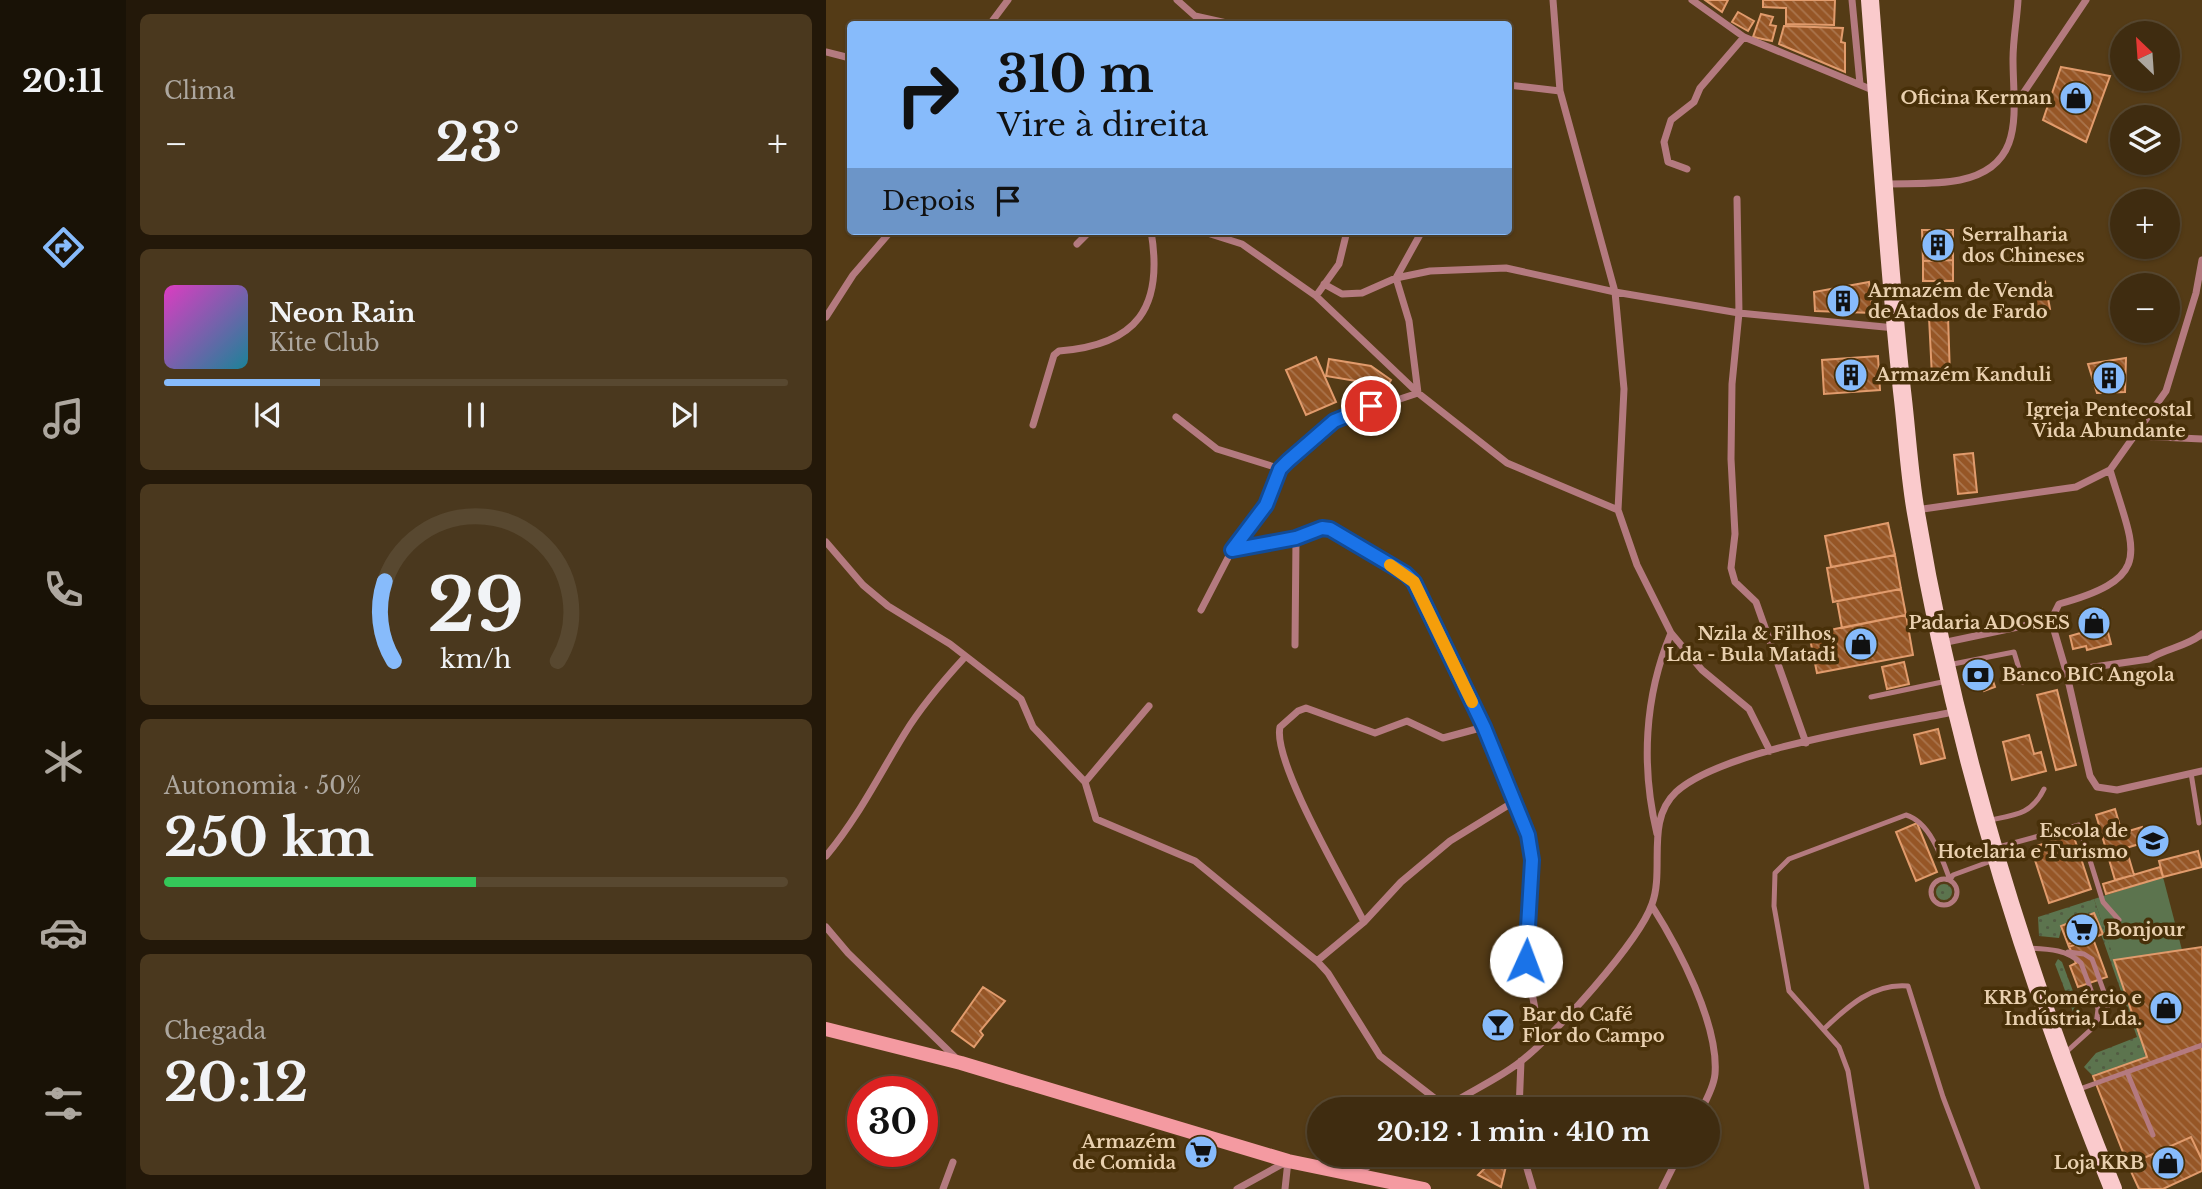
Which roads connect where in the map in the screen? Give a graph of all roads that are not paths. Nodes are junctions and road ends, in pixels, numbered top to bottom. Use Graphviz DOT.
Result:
graph roads {
  1 [pos="1007,0"];
  2 [pos="1177,0"];
  3 [pos="1553,0"];
  4 [pos="1692,0"];
  5 [pos="1852,0"];
  6 [pos="1870,0"];
  7 [pos="2018,0"];
  8 [pos="2086,0"];
  9 [pos="992,21"];
  10 [pos="1218,21"];
  11 [pos="1744,37"];
  12 [pos="826,52"];
  13 [pos="847,57"];
  14 [pos="1860,84"];
  15 [pos="1512,85"];
  16 [pos="1560,91"];
  17 [pos="1877,92"];
  18 [pos="2015,106"];
  19 [pos="1686,169"];
  20 [pos="1884,184"];
  21 [pos="1737,199"];
  22 [pos="888,235"];
  23 [pos="1086,235"];
  24 [pos="1151,235"];
  25 [pos="1213,235"];
  26 [pos="1346,235"];
  27 [pos="1420,235"];
  28 [pos="1077,244"];
  29 [pos="2202,260"];
  30 [pos="1396,278"];
  31 [pos="1324,284"];
  32 [pos="1615,292"];
  33 [pos="1316,296"];
  34 [pos="1739,313"];
  35 [pos="826,317"];
  36 [pos="1896,328"];
  37 [pos="1418,393"];
  38 [pos="1176,417"];
  39 [pos="1033,425"];
  40 [pos="2137,436"];
  41 [pos="2202,439"];
  42 [pos="1280,469"];
  43 [pos="2110,470"];
  44 [pos="1618,510"];
  45 [pos="1915,510"];
  46 [pos="1296,538"];
  47 [pos="826,542"];
  48 [pos="1232,550"];
  49 [pos="1201,610"];
  50 [pos="2050,620"];
  51 [pos="1671,633"];
  52 [pos="2202,634"];
  53 [pos="1940,643"];
  54 [pos="1295,645"];
  55 [pos="965,657"];
  56 [pos="2066,671"];
  57 [pos="1946,673"];
  58 [pos="2023,681"];
  59 [pos="1871,697"];
  60 [pos="1149,706"];
  61 [pos="1954,712"];
  62 [pos="1484,727"];
  63 [pos="1806,743"];
  64 [pos="1770,751"];
  65 [pos="2202,771"];
  66 [pos="2191,773"];
  67 [pos="1085,782"];
  68 [pos="2045,789"];
  69 [pos="1515,801"];
  70 [pos="1983,822"];
  71 [pos="2199,823"];
  72 [pos="1657,836"];
  73 [pos="1993,854"];
  74 [pos="826,856"];
  75 [pos="1950,880"];
  76 [pos="1652,906"];
  77 [pos="2119,920"];
  78 [pos="1364,922"];
  79 [pos="826,927"];
  80 [pos="2023,948"];
  81 [pos="2067,952"];
  82 [pos="1317,961"];
  83 [pos="2096,1025"];
  84 [pos="826,1029"];
  85 [pos="1824,1030"];
  86 [pos="1541,1041"];
  87 [pos="2202,1045"];
  88 [pos="2061,1055"];
  89 [pos="1521,1062"];
  90 [pos="961,1063"];
  91 [pos="2127,1072"];
  92 [pos="2074,1091"];
  93 [pos="1430,1097"];
  94 [pos="1462,1097"];
  95 [pos="1520,1097"];
  96 [pos="1706,1097"];
  97 [pos="2153,1135"];
  98 [pos="1288,1161"];
  99 [pos="953,1162"];
  100 [pos="1367,1167"];
  101 [pos="1527,1167"];
  102 [pos="1672,1167"];
  103 [pos="1358,1174"];
  104 [pos="943,1189"];
  105 [pos="1237,1189"];
  106 [pos="1285,1189"];
  107 [pos="1424,1189"];
  108 [pos="1533,1189"];
  109 [pos="1662,1189"];
  110 [pos="1867,1189"];
  111 [pos="1978,1189"];
  112 [pos="2113,1189"];
  1 -- 9 [label="street"];
  2 -- 10 [label="street"];
  3 -- 16 [label="street"];
  4 -- 11 [label="street"];
  5 -- 14 [label="street"];
  6 -- 17 [label="main road"];
  7 -- 18 [label="street"];
  8 -- 18 [label="street"];
  11 -- 14 [label="street"];
  11 -- 19 [label="street"];
  12 -- 13 [label="street"];
  14 -- 17 [label="street"];
  15 -- 16 [label="street"];
  16 -- 32 [label="street"];
  17 -- 20 [label="main road"];
  18 -- 20 [label="street"];
  20 -- 36 [label="main road"];
  21 -- 34 [label="street"];
  22 -- 35 [label="street"];
  23 -- 28 [label="street"];
  24 -- 39 [label="street"];
  25 -- 33 [label="street"];
  26 -- 31 [label="street"];
  27 -- 30 [label="street"];
  29 -- 40 [label="street"];
  30 -- 31 [label="street"];
  30 -- 32 [label="street"];
  30 -- 37 [label="street"];
  31 -- 33 [label="street"];
  32 -- 34 [label="street"];
  32 -- 44 [label="street"];
  33 -- 37 [label="street"];
  34 -- 36 [label="street"];
  34 -- 63 [label="street"];
  36 -- 45 [label="main road"];
  37 -- 42 [label="street"];
  37 -- 44 [label="street"];
  38 -- 42 [label="street"];
  40 -- 41 [label="street"];
  40 -- 43 [label="street"];
  42 -- 48 [label="street"];
  43 -- 45 [label="street"];
  43 -- 50 [label="street"];
  44 -- 51 [label="street"];
  45 -- 53 [label="main road"];
  46 -- 48 [label="street"];
  46 -- 54 [label="street"];
  46 -- 62 [label="street"];
  47 -- 55 [label="street"];
  48 -- 49 [label="street"];
  50 -- 53 [label="street"];
  50 -- 56 [label="street"];
  51 -- 64 [label="street"];
  51 -- 72 [label="street"];
  52 -- 56 [label="street"];
  53 -- 57 [label="main road"];
  55 -- 67 [label="street"];
  55 -- 74 [label="street"];
  56 -- 66 [label="street"];
  57 -- 58 [label="lane"];
  57 -- 59 [label="lane"];
  57 -- 61 [label="main road"];
  60 -- 67 [label="street"];
  61 -- 63 [label="street"];
  61 -- 70 [label="main road"];
  62 -- 69 [label="street"];
  62 -- 78 [label="street"];
  63 -- 64 [label="street"];
  64 -- 72 [label="street"];
  65 -- 66 [label="street"];
  66 -- 71 [label="lane"];
  67 -- 82 [label="street"];
  68 -- 70 [label="lane"];
  69 -- 78 [label="street"];
  69 -- 86 [label="street"];
  70 -- 73 [label="main road"];
  72 -- 76 [label="street"];
  73 -- 75 [label="lane"];
  73 -- 77 [label="lane"];
  73 -- 80 [label="main road"];
  75 -- 75 [label="lane"];
  75 -- 85 [label="lane"];
  76 -- 86 [label="street"];
  76 -- 96 [label="street"];
  78 -- 82 [label="street"];
  79 -- 90 [label="street"];
  80 -- 81 [label="lane"];
  80 -- 88 [label="main road"];
  81 -- 83 [label="lane"];
  81 -- 83 [label="lane"];
  82 -- 93 [label="street"];
  83 -- 88 [label="lane"];
  84 -- 90 [label="main road"];
  85 -- 110 [label="lane"];
  85 -- 111 [label="lane"];
  86 -- 89 [label="street"];
  87 -- 91 [label="lane"];
  88 -- 92 [label="main road"];
  89 -- 94 [label="street"];
  89 -- 95 [label="street"];
  90 -- 98 [label="main road"];
  91 -- 92 [label="lane"];
  91 -- 97 [label="lane"];
  92 -- 112 [label="main road"];
  98 -- 103 [label="main road"];
  98 -- 105 [label="street"];
  98 -- 106 [label="street"];
  99 -- 104 [label="street"];
  100 -- 103 [label="street"];
  101 -- 108 [label="street"];
  102 -- 109 [label="street"];
  103 -- 107 [label="main road"];
}
